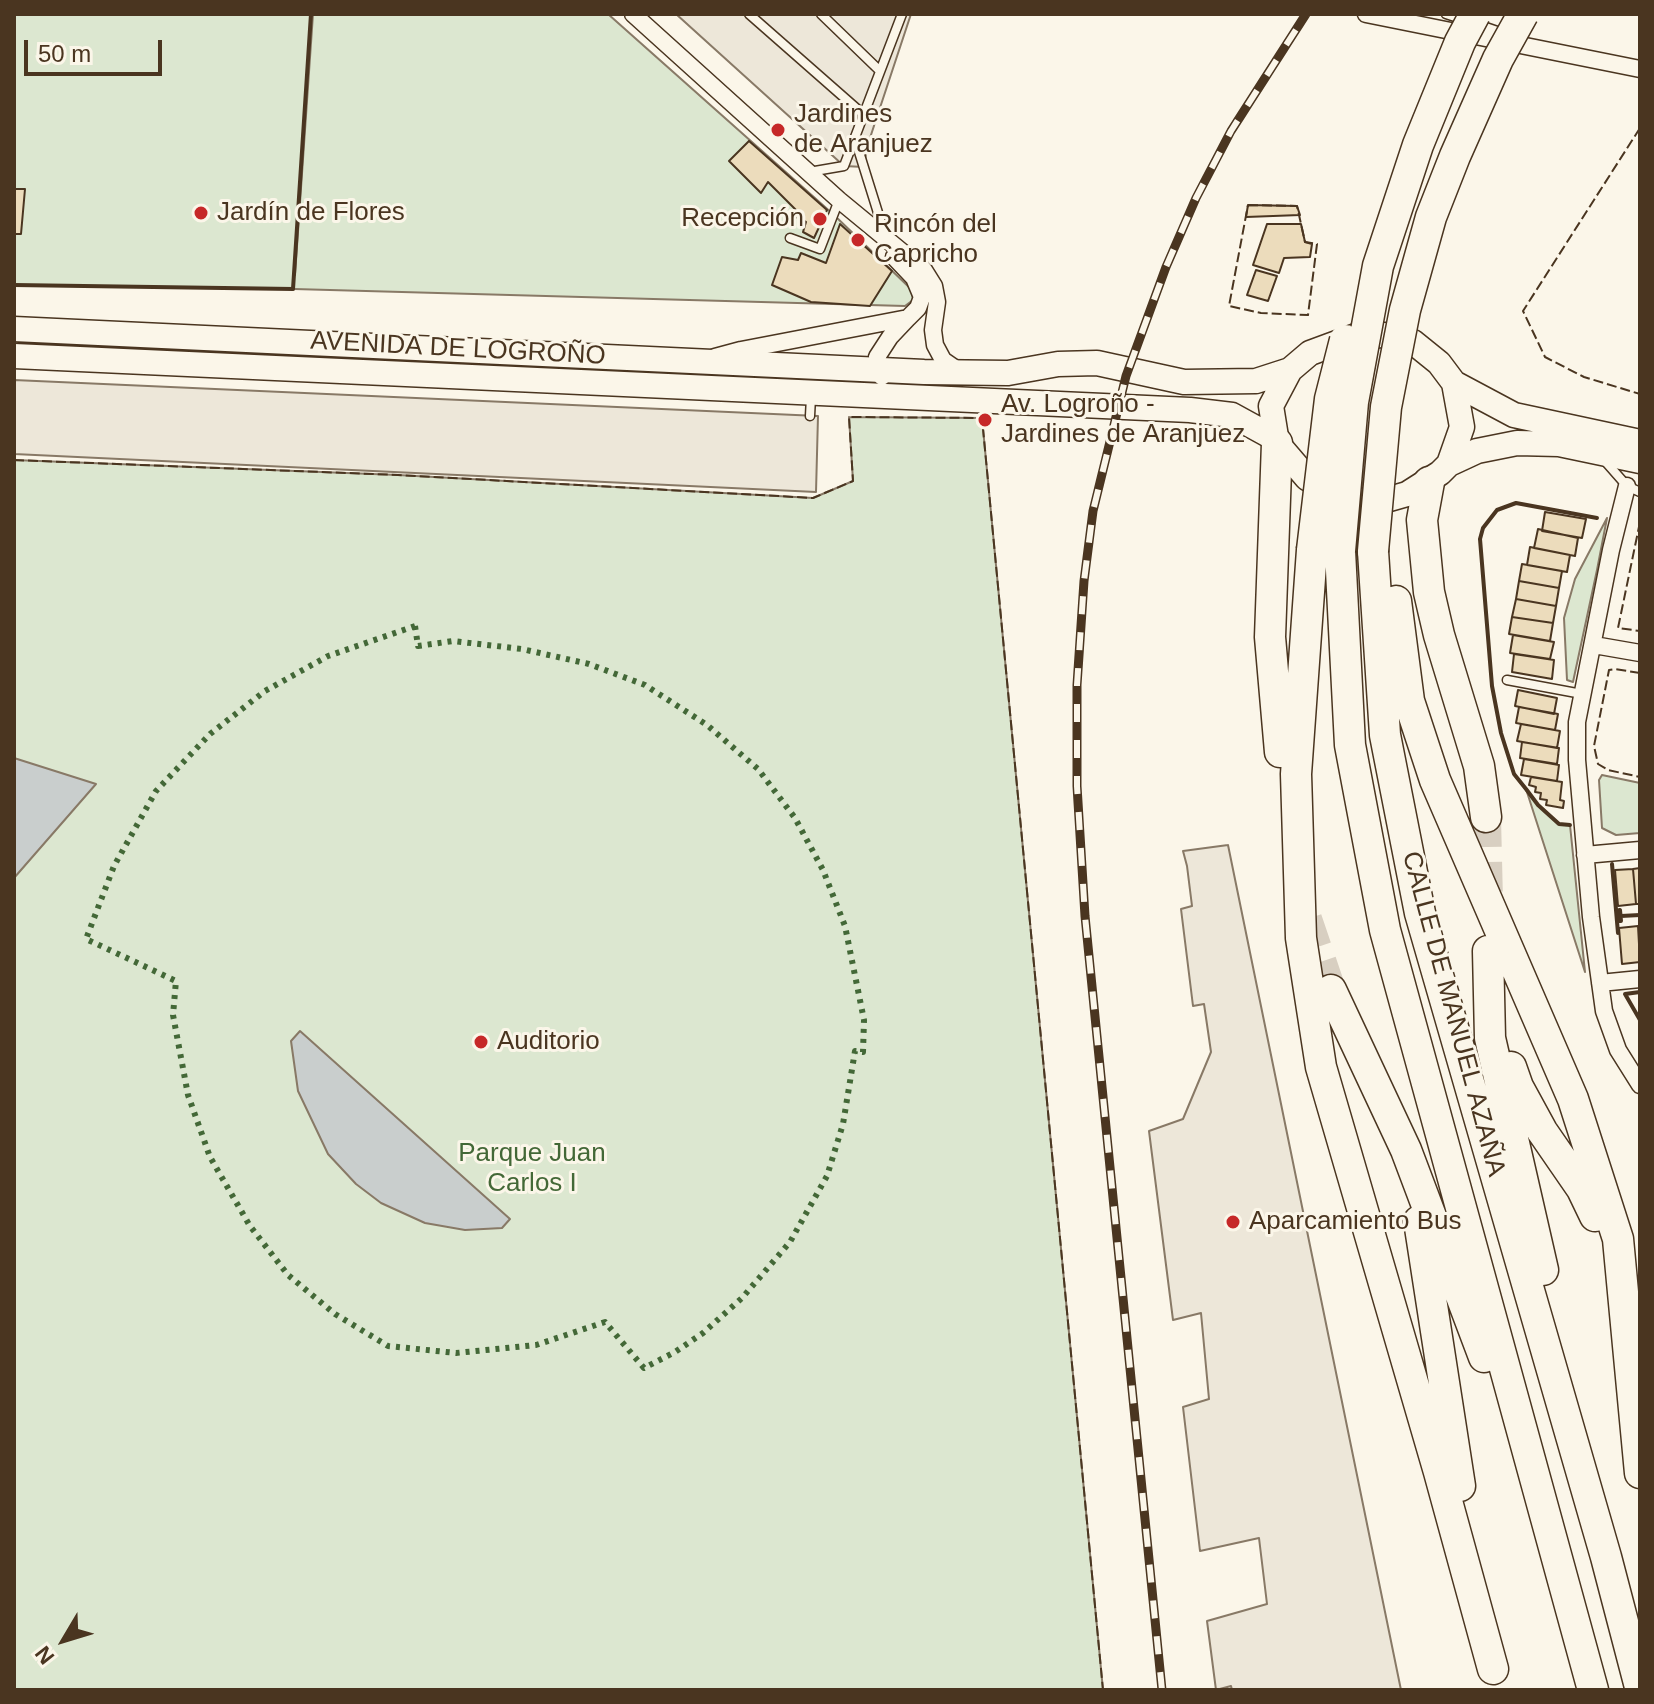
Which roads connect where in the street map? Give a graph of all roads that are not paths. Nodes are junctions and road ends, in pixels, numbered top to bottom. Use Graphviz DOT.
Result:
graph roads {
  1 [pos="633,14"];
  2 [pos="749,14"];
  3 [pos="821,14"];
  4 [pos="902,14"];
  5 [pos="1366,14"];
  6 [pos="1446,14"];
  7 [pos="1475,14"];
  8 [pos="1523,14"];
  9 [pos="1535,14"];
  10 [pos="1573,56"];
  11 [pos="1640,69"];
  12 [pos="880,71"];
  13 [pos="864,115"];
  14 [pos="855,139"];
  15 [pos="809,172"];
  16 [pos="839,200"];
  17 [pos="852,211"];
  18 [pos="886,237"];
  19 [pos="790,238"];
  20 [pos="908,318"];
  21 [pos="14,329"];
  22 [pos="14,356"];
  23 [pos="703,361"];
  24 [pos="878,369"];
  25 [pos="1290,370"];
  26 [pos="960,372"];
  27 [pos="1454,383"];
  28 [pos="899,397"];
  29 [pos="1634,436"];
  30 [pos="1275,441"];
  31 [pos="1600,443"];
  32 [pos="1640,461"];
  33 [pos="1439,473"];
  34 [pos="1634,489"];
  35 [pos="1326,550"];
  36 [pos="1383,550"];
  37 [pos="1594,645"];
  38 [pos="1640,653"];
  39 [pos="1507,680"];
  40 [pos="1583,694"];
  41 [pos="1280,752"];
  42 [pos="1486,817"];
  43 [pos="1640,850"];
  44 [pos="1585,855"];
  45 [pos="1488,951"];
  46 [pos="1640,979"];
  47 [pos="1600,983"];
  48 [pos="1489,988"];
  49 [pos="1331,990"];
  50 [pos="1640,1085"];
  51 [pos="1406,1150"];
  52 [pos="1626,1311"];
  53 [pos="1640,1473"];
  54 [pos="1606,1557"];
  55 [pos="1494,1679"];
  56 [pos="1640,1687"];
  57 [pos="1586,1690"];
  58 [pos="1593,1690"];
  1 -- 15 [label="street"];
  2 -- 13 [label="lane"];
  3 -- 12 [label="lane"];
  4 -- 12 [label="lane"];
  5 -- 10 [label="street"];
  6 -- 10 [label="lane"];
  7 -- 35 [label="highway, bridge"];
  8 -- 36 [label="highway, CALLE DE MANUEL AZAÑA, bridge"];
  9 -- 36 [label="highway"];
  10 -- 11 [label="street"];
  12 -- 13 [label="lane"];
  13 -- 14 [label="lane"];
  14 -- 15 [label="lane"];
  14 -- 18 [label="lane"];
  15 -- 16 [label="street"];
  16 -- 17 [label="street"];
  16 -- 19 [label="lane"];
  17 -- 18 [label="street"];
  17 -- 20 [label="street"];
  18 -- 26 [label="street"];
  20 -- 23 [label="street, AVENIDA DE LOGROÑO"];
  20 -- 24 [label="street"];
  21 -- 23 [label="main road, AVENIDA DE LOGROÑO"];
  22 -- 28 [label="main road, AVENIDA DE LOGROÑO"];
  23 -- 24 [label="main road, AVENIDA DE LOGROÑO"];
  24 -- 26 [label="main road, AVENIDA DE LOGROÑO"];
  24 -- 28 [label="street"];
  25 -- 26 [label="main road, AVENIDA DE LOGROÑO"];
  25 -- 27 [label="main road"];
  25 -- 30 [label="main road"];
  27 -- 31 [label="main road"];
  27 -- 33 [label="main road"];
  28 -- 30 [label="main road, AVENIDA DE LOGROÑO"];
  29 -- 31 [label="main road"];
  30 -- 33 [label="main road"];
  30 -- 41 [label="highway"];
  31 -- 32 [label="main road"];
  31 -- 33 [label="main road"];
  31 -- 34 [label="lane"];
  33 -- 42 [label="highway"];
  34 -- 37 [label="street"];
  35 -- 55 [label="highway"];
  35 -- 58 [label="highway, CALLE DE MANUEL AZAÑA"];
  36 -- 52 [label="highway"];
  36 -- 54 [label="highway, CALLE DE MANUEL AZAÑA"];
  37 -- 38 [label="street"];
  37 -- 40 [label="street"];
  39 -- 40 [label="lane"];
  40 -- 44 [label="street"];
  43 -- 44 [label="street"];
  44 -- 47 [label="street"];
  45 -- 48 [label="highway"];
  46 -- 47 [label="street"];
  47 -- 50 [label="street"];
  48 -- 52 [label="highway"];
  48 -- 54 [label="highway"];
  49 -- 51 [label="highway"];
  51 -- 55 [label="highway"];
  51 -- 57 [label="highway"];
  52 -- 53 [label="highway"];
  54 -- 56 [label="highway, CALLE DE MANUEL AZAÑA"];
}
